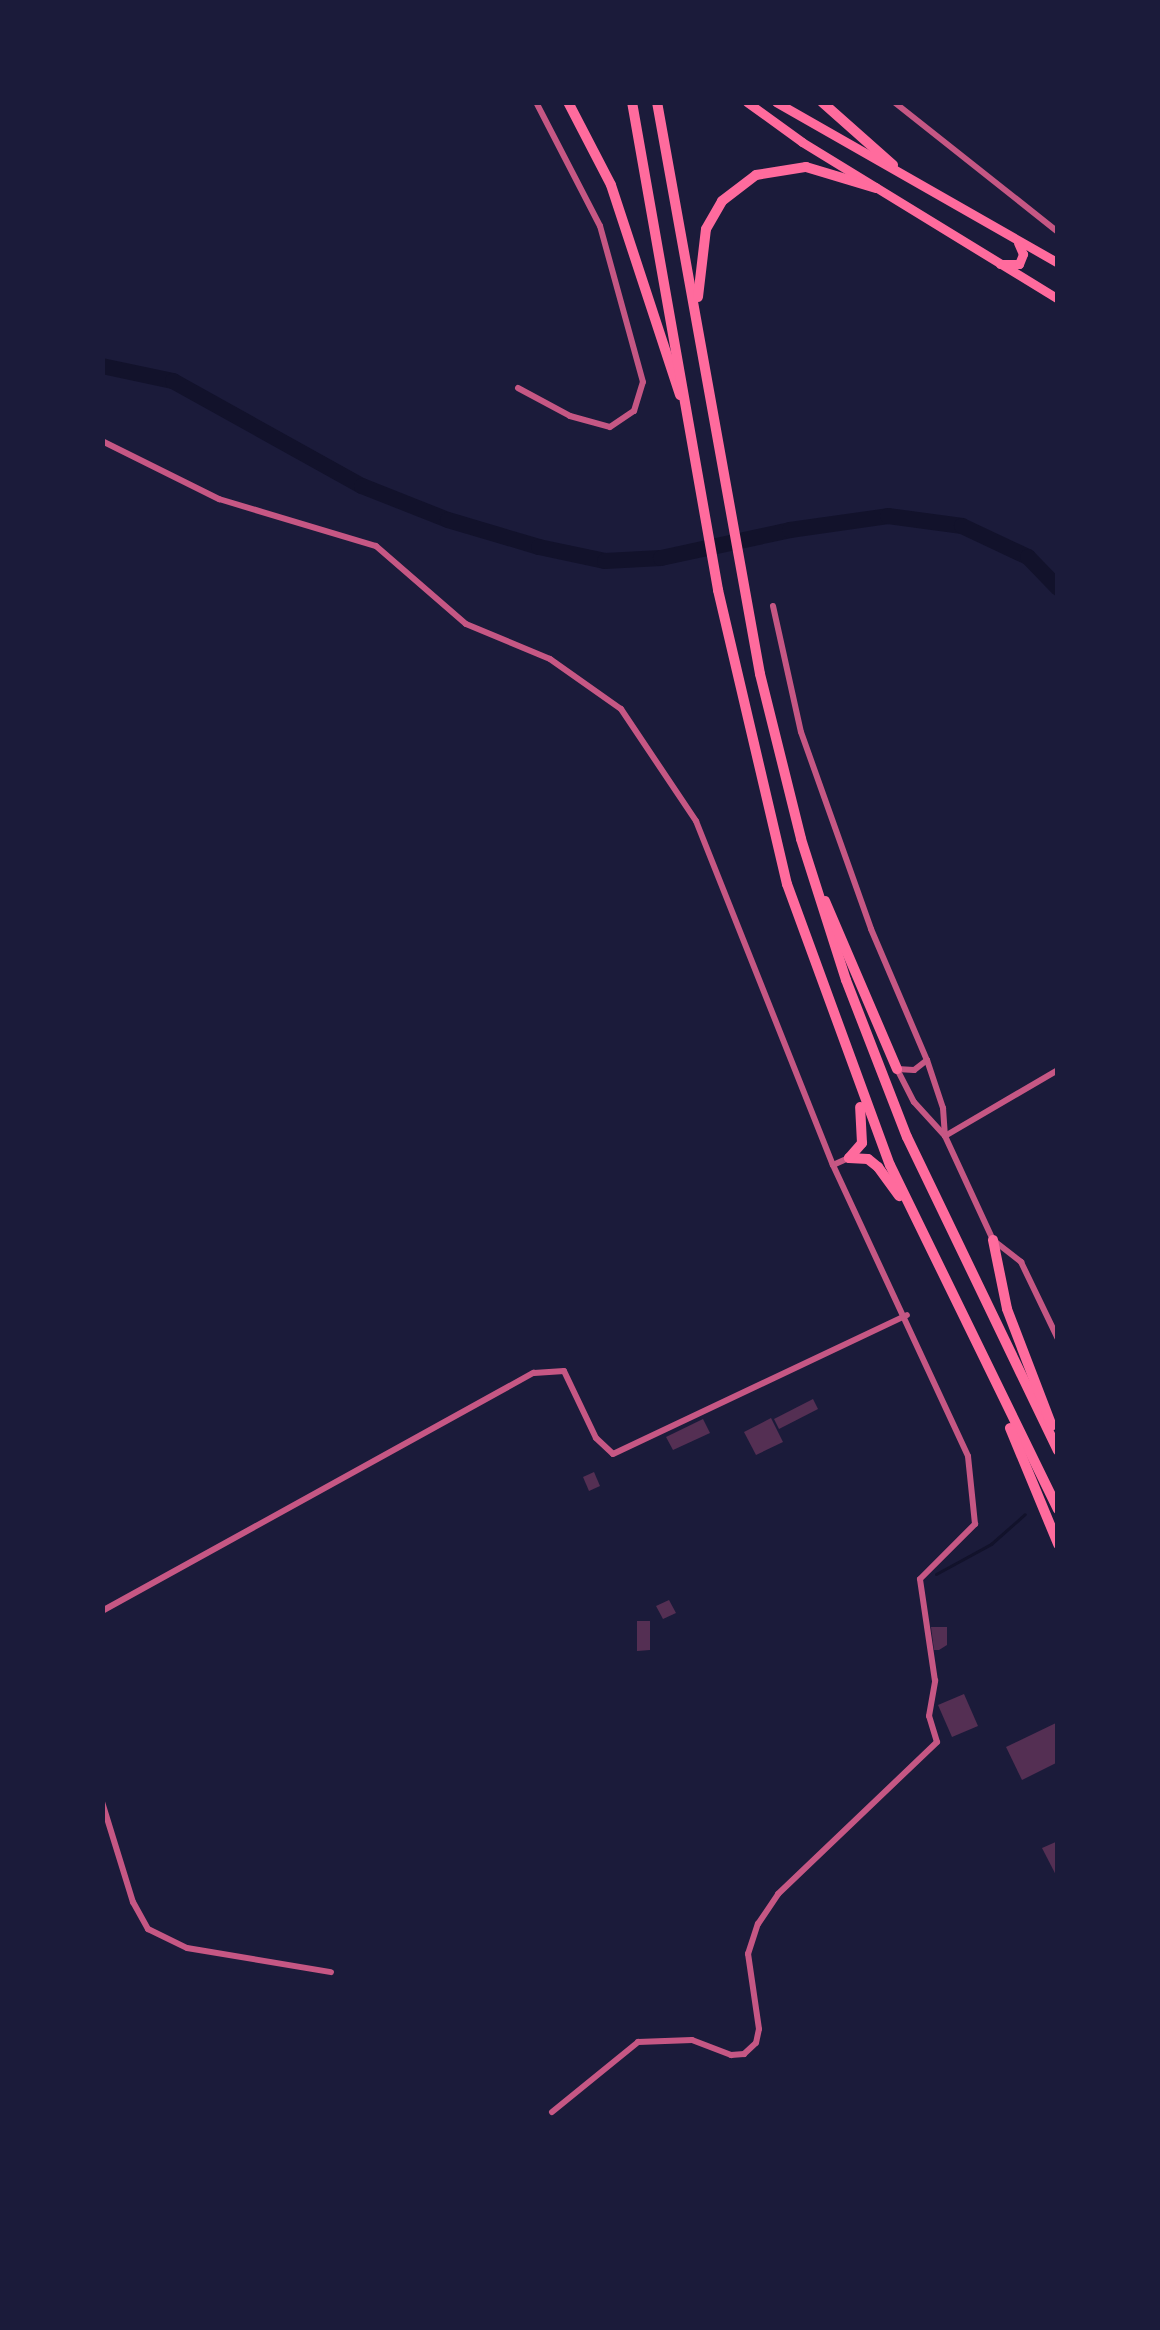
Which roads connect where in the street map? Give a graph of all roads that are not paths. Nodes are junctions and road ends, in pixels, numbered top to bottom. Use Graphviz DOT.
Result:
graph roads {
  1 [pos="536,102"];
  2 [pos="568,102"];
  3 [pos="632,102"];
  4 [pos="658,102"];
  5 [pos="747,102"];
  6 [pos="776,102"];
  7 [pos="822,102"];
  8 [pos="895,102"];
  9 [pos="893,165"];
  10 [pos="876,188"];
  11 [pos="1058,232"];
  12 [pos="1015,238"];
  13 [pos="995,262"];
  14 [pos="1058,262"];
  15 [pos="1058,299"];
  16 [pos="696,306"];
  17 [pos="518,388"];
  18 [pos="689,414"];
  19 [pos="102,441"];
  20 [pos="773,606"];
  21 [pos="800,838"];
  22 [pos="927,1060"];
  23 [pos="896,1069"];
  24 [pos="1058,1070"];
  25 [pos="855,1081"];
  26 [pos="945,1136"];
  27 [pos="849,1158"];
  28 [pos="833,1165"];
  29 [pos="922,1230"];
  30 [pos="994,1240"];
  31 [pos="907,1315"];
  32 [pos="1058,1339"];
  33 [pos="977,1347"];
  34 [pos="1058,1440"];
  35 [pos="1058,1451"];
  36 [pos="1058,1509"];
  37 [pos="1058,1544"];
  38 [pos="102,1611"];
  39 [pos="102,1802"];
  40 [pos="332,1972"];
  41 [pos="551,2112"];
  1 -- 17 [label="street"];
  2 -- 18 [label="highway"];
  3 -- 18 [label="highway"];
  4 -- 16 [label="highway"];
  5 -- 10 [label="highway"];
  6 -- 9 [label="highway"];
  7 -- 9 [label="highway"];
  8 -- 11 [label="street"];
  9 -- 12 [label="highway"];
  10 -- 13 [label="highway"];
  10 -- 16 [label="highway"];
  12 -- 13 [label="highway"];
  12 -- 14 [label="highway"];
  13 -- 15 [label="highway"];
  16 -- 21 [label="highway"];
  18 -- 25 [label="highway"];
  19 -- 28 [label="street"];
  20 -- 22 [label="street"];
  21 -- 23 [label="highway"];
  21 -- 35 [label="highway"];
  22 -- 23 [label="street"];
  22 -- 26 [label="street"];
  23 -- 26 [label="street"];
  24 -- 26 [label="street"];
  25 -- 27 [label="highway"];
  25 -- 29 [label="highway"];
  26 -- 30 [label="street"];
  27 -- 28 [label="street"];
  27 -- 29 [label="highway"];
  28 -- 31 [label="street"];
  29 -- 33 [label="highway"];
  30 -- 32 [label="street"];
  30 -- 34 [label="highway"];
  31 -- 38 [label="street"];
  31 -- 41 [label="street"];
  33 -- 36 [label="highway"];
  33 -- 37 [label="highway"];
  39 -- 40 [label="street"];
}
